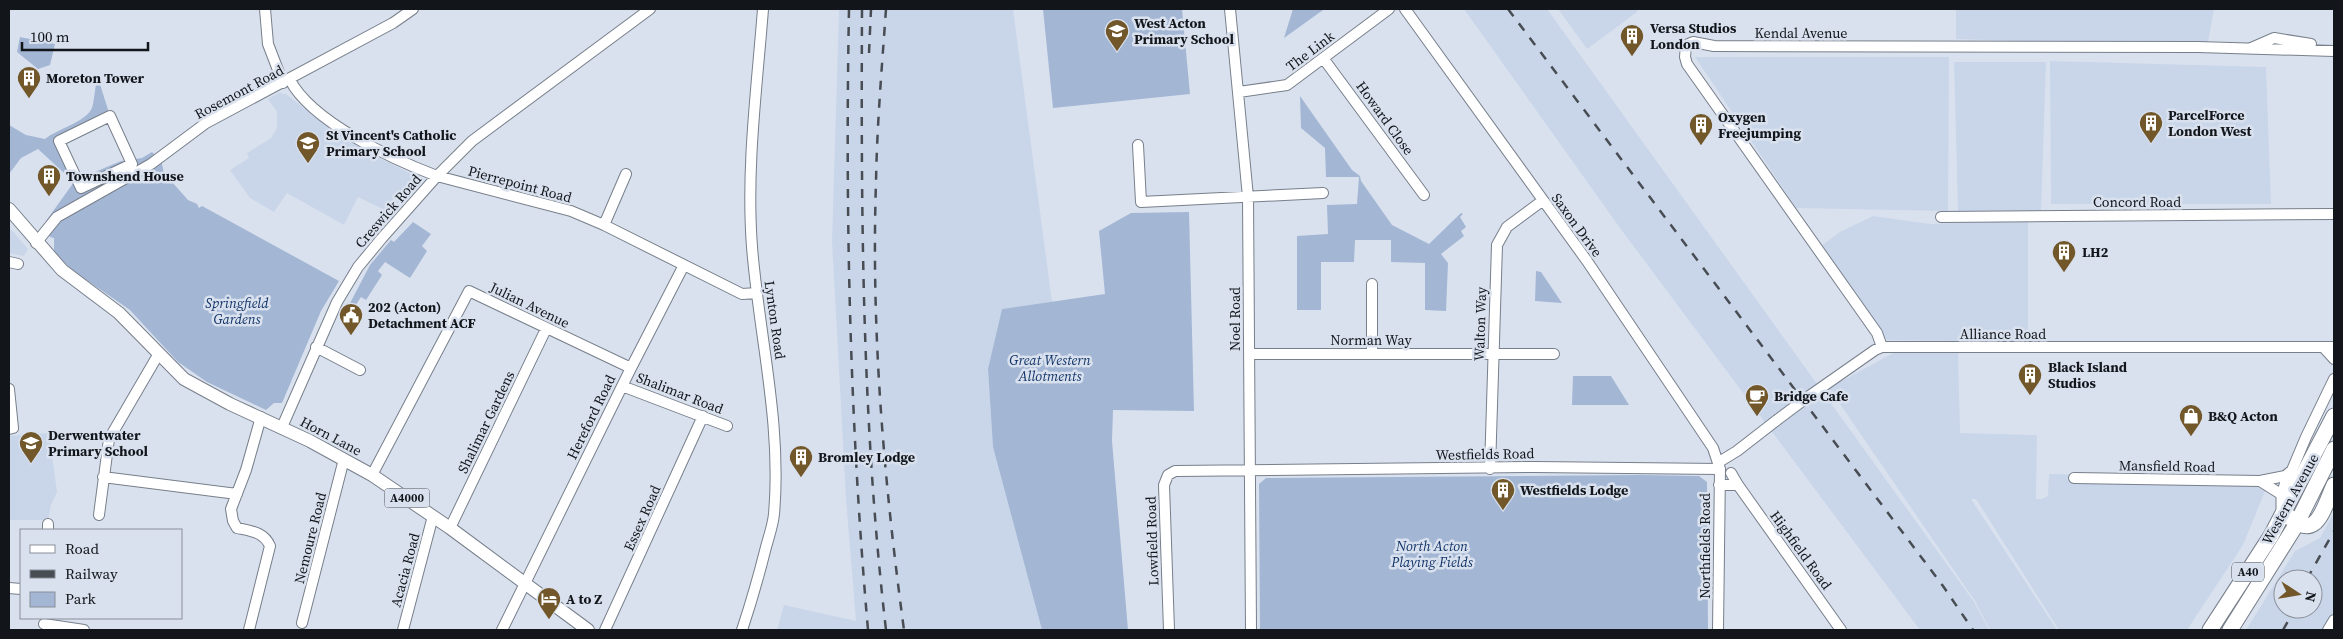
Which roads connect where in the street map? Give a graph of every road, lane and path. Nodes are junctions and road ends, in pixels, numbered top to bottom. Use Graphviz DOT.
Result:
graph roads {
  1 [pos="265,9"];
  2 [pos="413,9"];
  3 [pos="650,9"];
  4 [pos="763,9"];
  5 [pos="1230,9"];
  6 [pos="1389,9"];
  7 [pos="1404,9"];
  8 [pos="2334,44"];
  9 [pos="2270,45"];
  10 [pos="2334,50"];
  11 [pos="1323,58"];
  12 [pos="286,81"];
  13 [pos="1239,92"];
  14 [pos="1138,145"];
  15 [pos="626,174"];
  16 [pos="110,175"];
  17 [pos="436,176"];
  18 [pos="1323,193"];
  19 [pos="1424,195"];
  20 [pos="1248,197"];
  21 [pos="1542,201"];
  22 [pos="9,209"];
  23 [pos="2334,214"];
  24 [pos="1941,217"];
  25 [pos="604,225"];
  26 [pos="36,243"];
  27 [pos="684,265"];
  28 [pos="1372,284"];
  29 [pos="757,293"];
  30 [pos="546,328"];
  31 [pos="316,347"];
  32 [pos="1882,347"];
  33 [pos="2329,348"];
  34 [pos="1249,354"];
  35 [pos="1372,354"];
  36 [pos="1493,354"];
  37 [pos="1554,354"];
  38 [pos="158,355"];
  39 [pos="2334,359"];
  40 [pos="631,368"];
  41 [pos="360,370"];
  42 [pos="2334,379"];
  43 [pos="622,386"];
  44 [pos="9,388"];
  45 [pos="703,416"];
  46 [pos="2334,416"];
  47 [pos="261,417"];
  48 [pos="282,426"];
  49 [pos="727,426"];
  50 [pos="11,428"];
  51 [pos="2334,450"];
  52 [pos="344,459"];
  53 [pos="1720,466"];
  54 [pos="1490,469"];
  55 [pos="1250,470"];
  56 [pos="1731,473"];
  57 [pos="372,475"];
  58 [pos="2290,476"];
  59 [pos="103,478"];
  60 [pos="2074,478"];
  61 [pos="2260,481"];
  62 [pos="1719,485"];
  63 [pos="2334,485"];
  64 [pos="1738,486"];
  65 [pos="237,494"];
  66 [pos="2284,496"];
  67 [pos="2284,512"];
  68 [pos="99,514"];
  69 [pos="433,516"];
  70 [pos="2296,525"];
  71 [pos="450,528"];
  72 [pos="526,582"];
  73 [pos="2334,620"];
  74 [pos="302,623"];
  75 [pos="44,624"];
  76 [pos="585,629"];
  77 [pos="84,630"];
  78 [pos="249,630"];
  79 [pos="403,630"];
  80 [pos="502,630"];
  81 [pos="605,630"];
  82 [pos="742,630"];
  83 [pos="1169,630"];
  84 [pos="1251,630"];
  85 [pos="1718,630"];
  86 [pos="1841,630"];
  87 [pos="2210,630"];
  88 [pos="2230,630"];
  89 [pos="2328,630"];
  1 -- 12 [label="street, Pierrepoint Road"];
  2 -- 12 [label="street, Rosemont Road"];
  3 -- 17 [label="street, Creswick Road"];
  4 -- 29 [label="street, Lynton Road"];
  5 -- 13 [label="street, Noel Road"];
  6 -- 11 [label="street, The Link"];
  7 -- 21 [label="street, Saxon Drive"];
  8 -- 9 [label="street, Kendal Avenue"];
  9 -- 10 [label="street, Kendal Avenue"];
  9 -- 32 [label="street, Kendal Avenue"];
  11 -- 13 [label="street, The Link"];
  11 -- 19 [label="street, Howard Close"];
  12 -- 16 [label="street, Rosemont Road"];
  12 -- 17 [label="street, Pierrepoint Road"];
  13 -- 20 [label="street, Noel Road"];
  14 -- 20 [label="street"];
  15 -- 25 [label="street"];
  16 -- 16 [label="street"];
  16 -- 26 [label="street, Rosemont Road"];
  17 -- 25 [label="street, Pierrepoint Road"];
  17 -- 31 [label="street, Creswick Road"];
  18 -- 20 [label="street"];
  20 -- 34 [label="street, Noel Road"];
  21 -- 36 [label="street, Walton Way"];
  21 -- 53 [label="street, Saxon Drive"];
  22 -- 26 [label="main road, A4000"];
  23 -- 24 [label="street, Concord Road"];
  25 -- 27 [label="street, Pierrepoint Road"];
  26 -- 38 [label="main road, Horn Lane / A4000"];
  27 -- 29 [label="street, Pierrepoint Road"];
  27 -- 40 [label="street, Hereford Road"];
  28 -- 35 [label="street"];
  29 -- 82 [label="street, Lynton Road"];
  30 -- 40 [label="street, Julian Avenue"];
  30 -- 57 [label="street, Julian Avenue"];
  30 -- 71 [label="street, Shalimar Gardens"];
  31 -- 41 [label="street"];
  31 -- 48 [label="street, Creswick Road"];
  32 -- 33 [label="street, Alliance Road"];
  32 -- 53 [label="street, bridge"];
  33 -- 39 [label="street, Alliance Road"];
  34 -- 35 [label="street, Norman Way"];
  34 -- 55 [label="street, Noel Road"];
  35 -- 36 [label="street, Norman Way"];
  36 -- 37 [label="street, Norman Way"];
  36 -- 54 [label="street, Walton Way"];
  38 -- 47 [label="main road, Horn Lane / A4000"];
  38 -- 59 [label="street"];
  40 -- 43 [label="street, Hereford Road"];
  42 -- 58 [label="street"];
  43 -- 45 [label="street, Shalimar Road"];
  43 -- 72 [label="street, Hereford Road"];
  44 -- 50 [label="street"];
  45 -- 49 [label="street, Shalimar Road"];
  45 -- 81 [label="street, Essex Road"];
  46 -- 67 [label="highway, Western Avenue / A40"];
  47 -- 48 [label="main road, Horn Lane / A4000"];
  47 -- 65 [label="street"];
  48 -- 52 [label="main road, Horn Lane / A4000"];
  51 -- 70 [label="highway, Western Avenue / A40"];
  52 -- 57 [label="main road, Horn Lane / A4000"];
  52 -- 74 [label="street, Nemoure Road"];
  53 -- 54 [label="street, Westfields Road"];
  53 -- 62 [label="street, Northfields Road"];
  54 -- 55 [label="street, Westfields Road"];
  55 -- 83 [label="street, Lowfield Road"];
  55 -- 84 [label="street, Noel Road"];
  56 -- 64 [label="street, Highfield Road"];
  57 -- 69 [label="main road, Horn Lane / A4000"];
  58 -- 61 [label="street, Mansfield Road"];
  58 -- 66 [label="highway"];
  59 -- 65 [label="street"];
  59 -- 68 [label="street"];
  60 -- 61 [label="street, Mansfield Road"];
  61 -- 66 [label="street"];
  62 -- 64 [label="street"];
  62 -- 85 [label="street, Northfields Road"];
  63 -- 70 [label="highway"];
  64 -- 86 [label="street, Highfield Road"];
  65 -- 78 [label="street"];
  66 -- 67 [label="highway"];
  67 -- 70 [label="highway"];
  67 -- 87 [label="highway, Western Avenue / A40"];
  69 -- 71 [label="main road, Horn Lane / A4000"];
  69 -- 79 [label="street, Acacia Road"];
  70 -- 88 [label="highway, Western Avenue / A40"];
  71 -- 72 [label="main road, Horn Lane / A4000"];
  72 -- 76 [label="main road, Horn Lane / A4000"];
  72 -- 80 [label="street, Hereford Road"];
  73 -- 89 [label="street"];
  75 -- 77 [label="street"];
}
